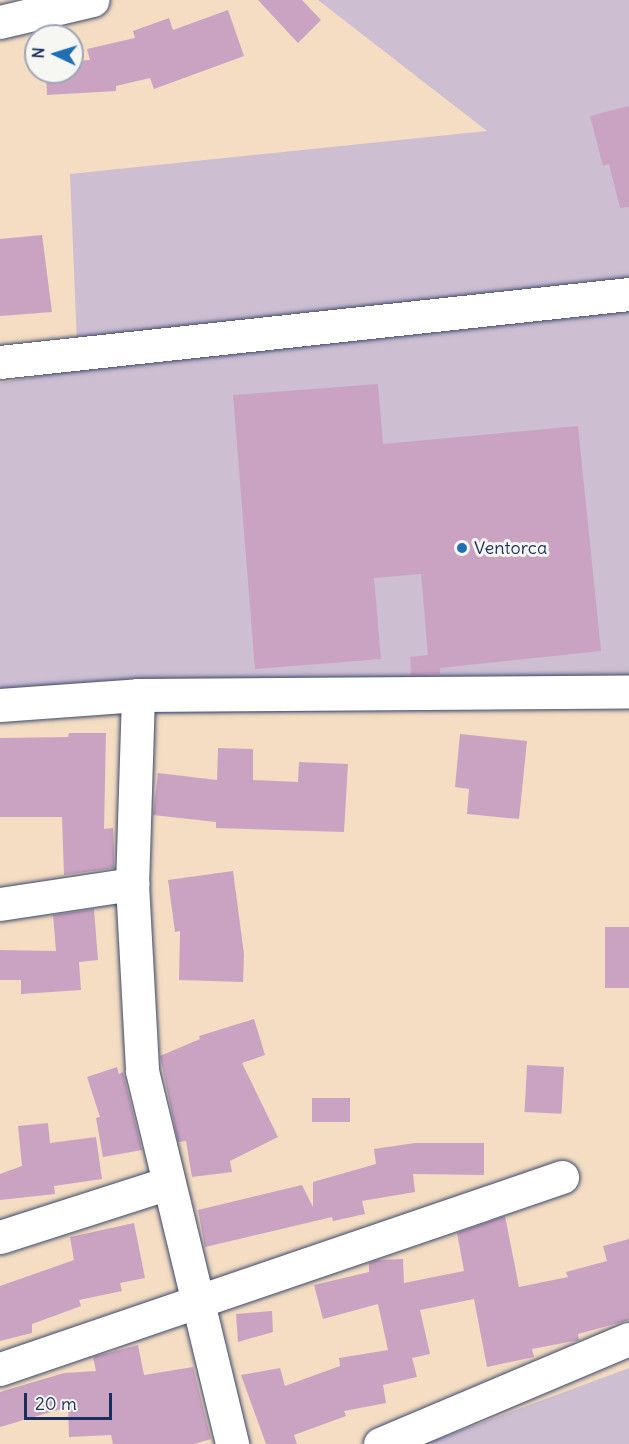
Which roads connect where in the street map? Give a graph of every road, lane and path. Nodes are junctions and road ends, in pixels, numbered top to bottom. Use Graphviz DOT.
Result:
graph roads {
  1 [pos="92,0"];
  2 [pos="0,22"];
  3 [pos="629,294"];
  4 [pos="0,363"];
  5 [pos="629,692"];
  6 [pos="138,695"];
  7 [pos="0,705"];
  8 [pos="132,884"];
  9 [pos="0,904"];
  10 [pos="562,1177"];
  11 [pos="168,1183"];
  12 [pos="0,1237"];
  13 [pos="196,1302"];
  14 [pos="629,1339"];
  15 [pos="0,1368"];
  16 [pos="232,1444"];
  17 [pos="380,1444"];
  1 -- 2 [label="street"];
  3 -- 4 [label="street"];
  5 -- 6 [label="street"];
  6 -- 7 [label="street"];
  6 -- 8 [label="street"];
  8 -- 9 [label="street"];
  8 -- 11 [label="street"];
  10 -- 13 [label="street"];
  11 -- 12 [label="street"];
  11 -- 13 [label="street"];
  13 -- 15 [label="street"];
  13 -- 16 [label="street"];
  14 -- 17 [label="street"];
}
